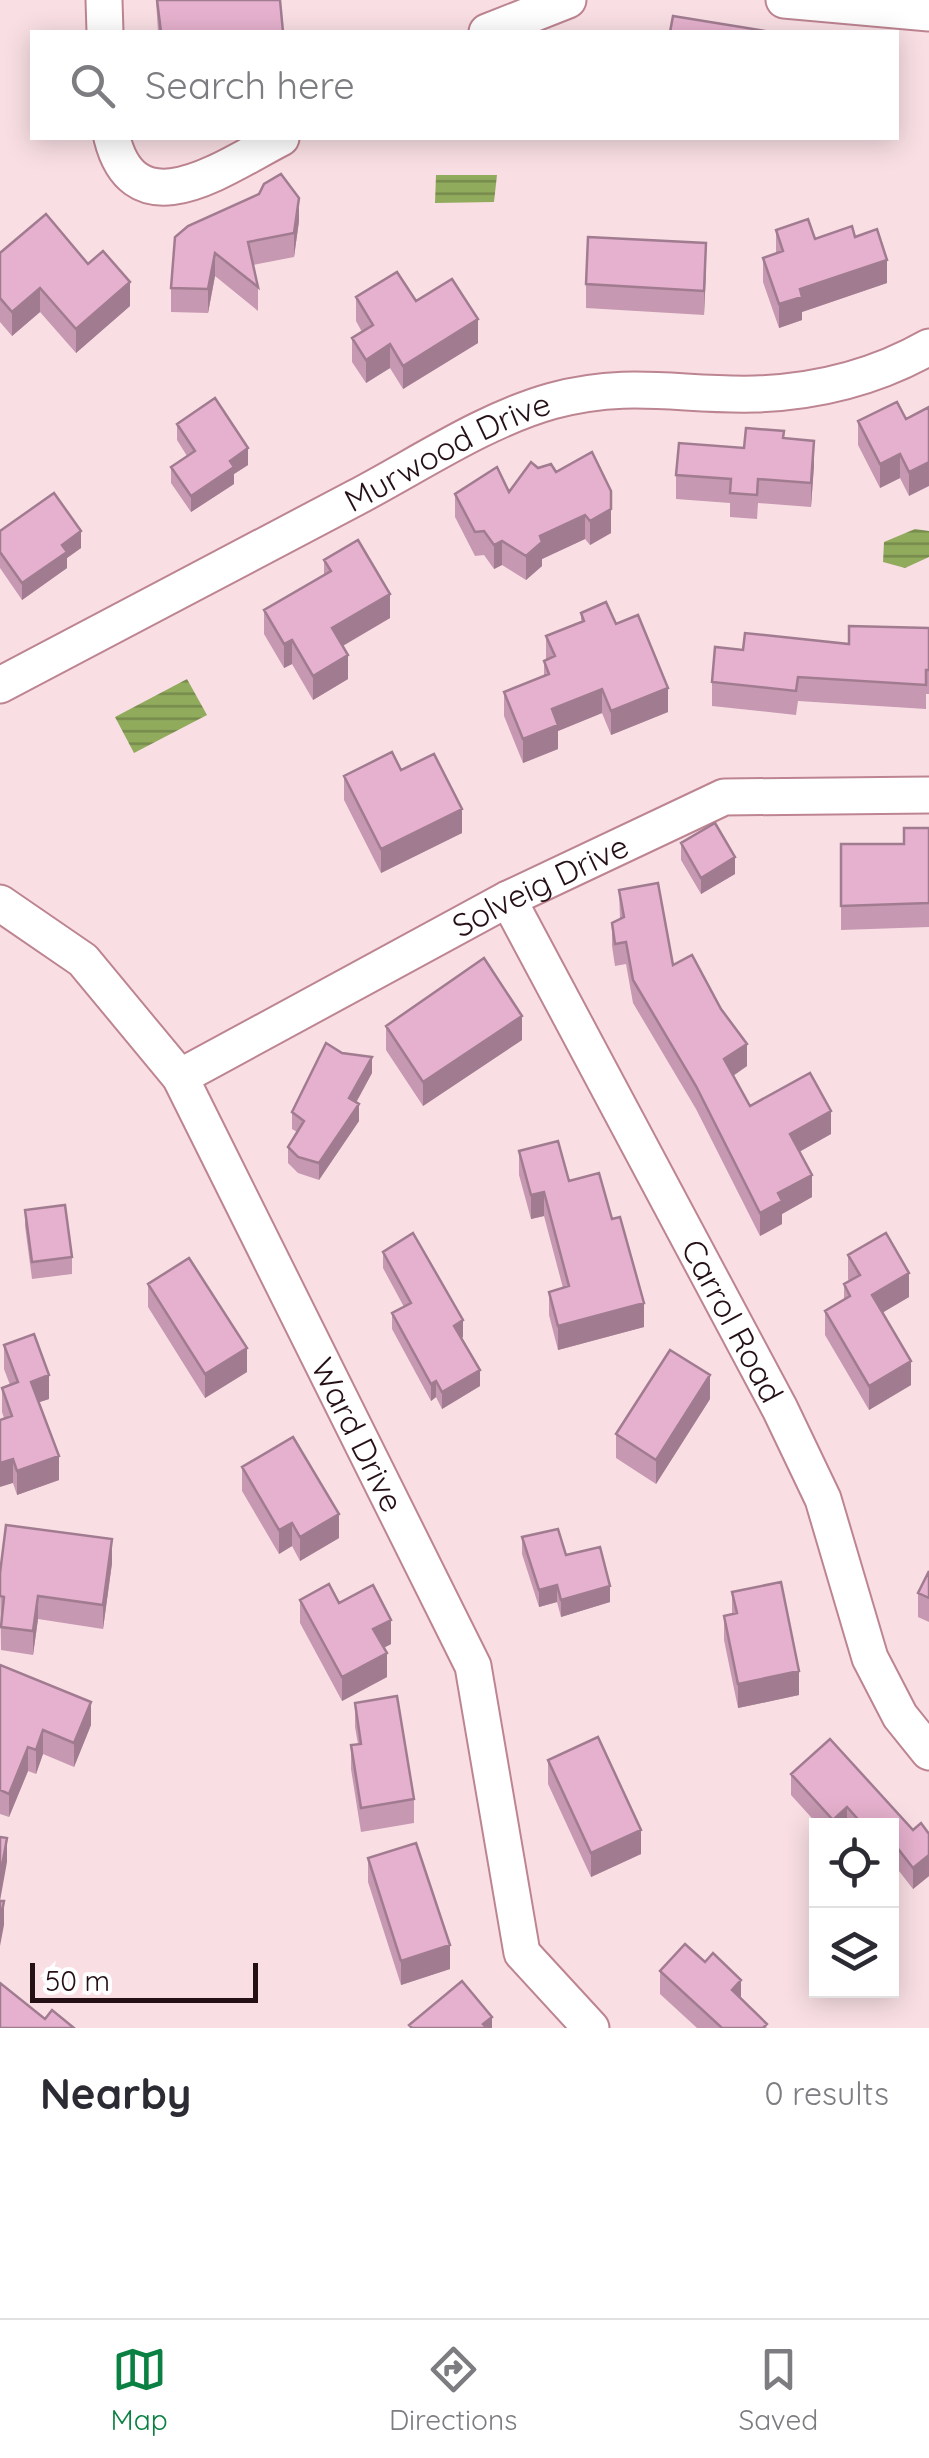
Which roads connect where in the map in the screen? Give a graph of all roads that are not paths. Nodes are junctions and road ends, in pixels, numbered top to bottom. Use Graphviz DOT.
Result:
graph roads {
  1 [pos="104,0"];
  2 [pos="568,0"];
  3 [pos="784,0"];
  4 [pos="929,13"];
  5 [pos="105,30"];
  6 [pos="492,30"];
  7 [pos="113,140"];
  8 [pos="277,140"];
  9 [pos="929,347"];
  10 [pos="0,686"];
  11 [pos="929,794"];
  12 [pos="508,899"];
  13 [pos="0,903"];
  14 [pos="180,1077"];
  15 [pos="929,1752"];
  16 [pos="591,2028"];
  1 -- 5 [label="street"];
  2 -- 6 [label="street"];
  3 -- 4 [label="street"];
  7 -- 8 [label="street"];
  9 -- 10 [label="street, Murwood Drive"];
  11 -- 12 [label="street, Solveig Drive"];
  12 -- 14 [label="street, Solveig Drive"];
  12 -- 15 [label="street, Carrol Road"];
  13 -- 14 [label="street, Ward Drive"];
  14 -- 16 [label="street, Ward Drive"];
}
